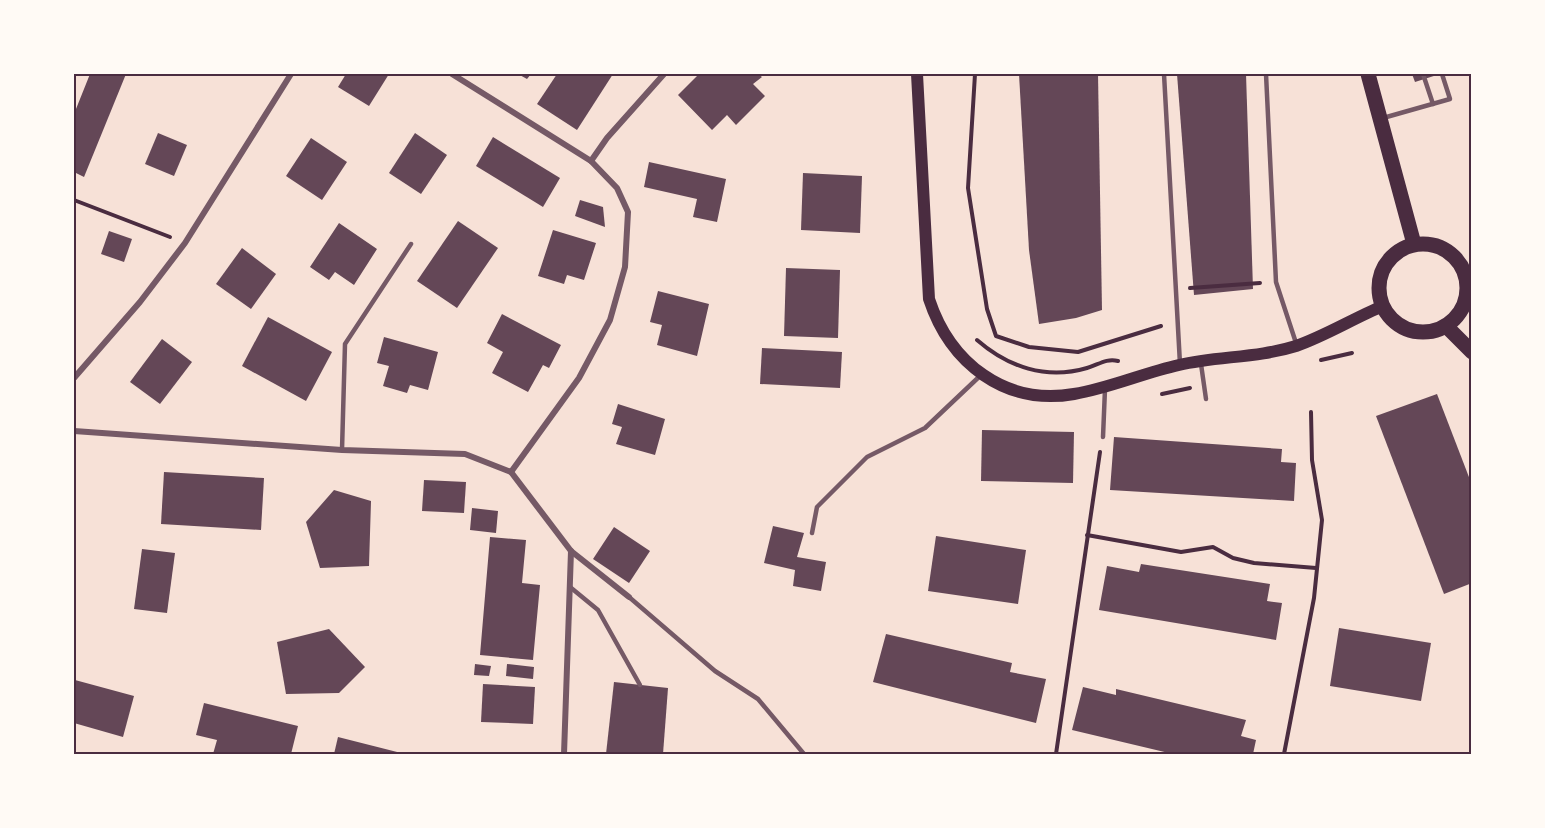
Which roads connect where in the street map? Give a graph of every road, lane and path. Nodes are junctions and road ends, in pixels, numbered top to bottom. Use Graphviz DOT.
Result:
graph roads {
  1 [pos="291,74"];
  2 [pos="452,74"];
  3 [pos="664,74"];
  4 [pos="917,74"];
  5 [pos="975,74"];
  6 [pos="1164,74"];
  7 [pos="1266,74"];
  8 [pos="1368,74"];
  9 [pos="1424,74"];
  10 [pos="1442,74"];
  11 [pos="1433,104"];
  12 [pos="1381,118"];
  13 [pos="591,161"];
  14 [pos="74,200"];
  15 [pos="185,243"];
  16 [pos="411,244"];
  17 [pos="1414,244"];
  18 [pos="1251,283"];
  19 [pos="1193,288"];
  20 [pos="1383,306"];
  21 [pos="1175,321"];
  22 [pos="1446,326"];
  23 [pos="971,334"];
  24 [pos="1297,345"];
  25 [pos="1472,352"];
  26 [pos="1109,359"];
  27 [pos="1201,361"];
  28 [pos="1180,364"];
  29 [pos="981,375"];
  30 [pos="74,378"];
  31 [pos="1105,387"];
  32 [pos="1206,399"];
  33 [pos="1311,412"];
  34 [pos="74,431"];
  35 [pos="1103,437"];
  36 [pos="342,450"];
  37 [pos="511,472"];
  38 [pos="812,533"];
  39 [pos="1087,535"];
  40 [pos="572,551"];
  41 [pos="1316,568"];
  42 [pos="570,587"];
  43 [pos="629,597"];
  44 [pos="640,685"];
  45 [pos="564,754"];
  46 [pos="804,754"];
  47 [pos="1056,754"];
  48 [pos="1284,754"];
  1 -- 15 [label="street"];
  2 -- 13 [label="street"];
  3 -- 13 [label="street"];
  4 -- 29 [label="main road"];
  5 -- 21 [label="path"];
  6 -- 21 [label="lane"];
  7 -- 24 [label="lane"];
  8 -- 12 [label="main road"];
  9 -- 11 [label="lane"];
  10 -- 11 [label="lane"];
  11 -- 12 [label="lane"];
  12 -- 17 [label="main road"];
  13 -- 37 [label="street"];
  14 -- 15 [label="path"];
  15 -- 30 [label="street"];
  16 -- 36 [label="lane"];
  17 -- 20 [label="main road"];
  17 -- 22 [label="main road"];
  18 -- 19 [label="path"];
  20 -- 22 [label="main road"];
  20 -- 24 [label="main road"];
  21 -- 28 [label="lane"];
  22 -- 25 [label="main road"];
  23 -- 26 [label="path"];
  24 -- 27 [label="main road"];
  27 -- 28 [label="main road"];
  27 -- 32 [label="lane"];
  28 -- 31 [label="main road"];
  29 -- 31 [label="main road"];
  29 -- 38 [label="lane"];
  31 -- 35 [label="lane"];
  33 -- 41 [label="path"];
  34 -- 36 [label="street"];
  35 -- 39 [label="path"];
  36 -- 37 [label="street"];
  37 -- 40 [label="street"];
  39 -- 41 [label="path"];
  39 -- 47 [label="path"];
  40 -- 42 [label="street"];
  40 -- 43 [label="street"];
  41 -- 48 [label="path"];
  42 -- 44 [label="lane"];
  42 -- 45 [label="street"];
  43 -- 46 [label="lane"];
}
